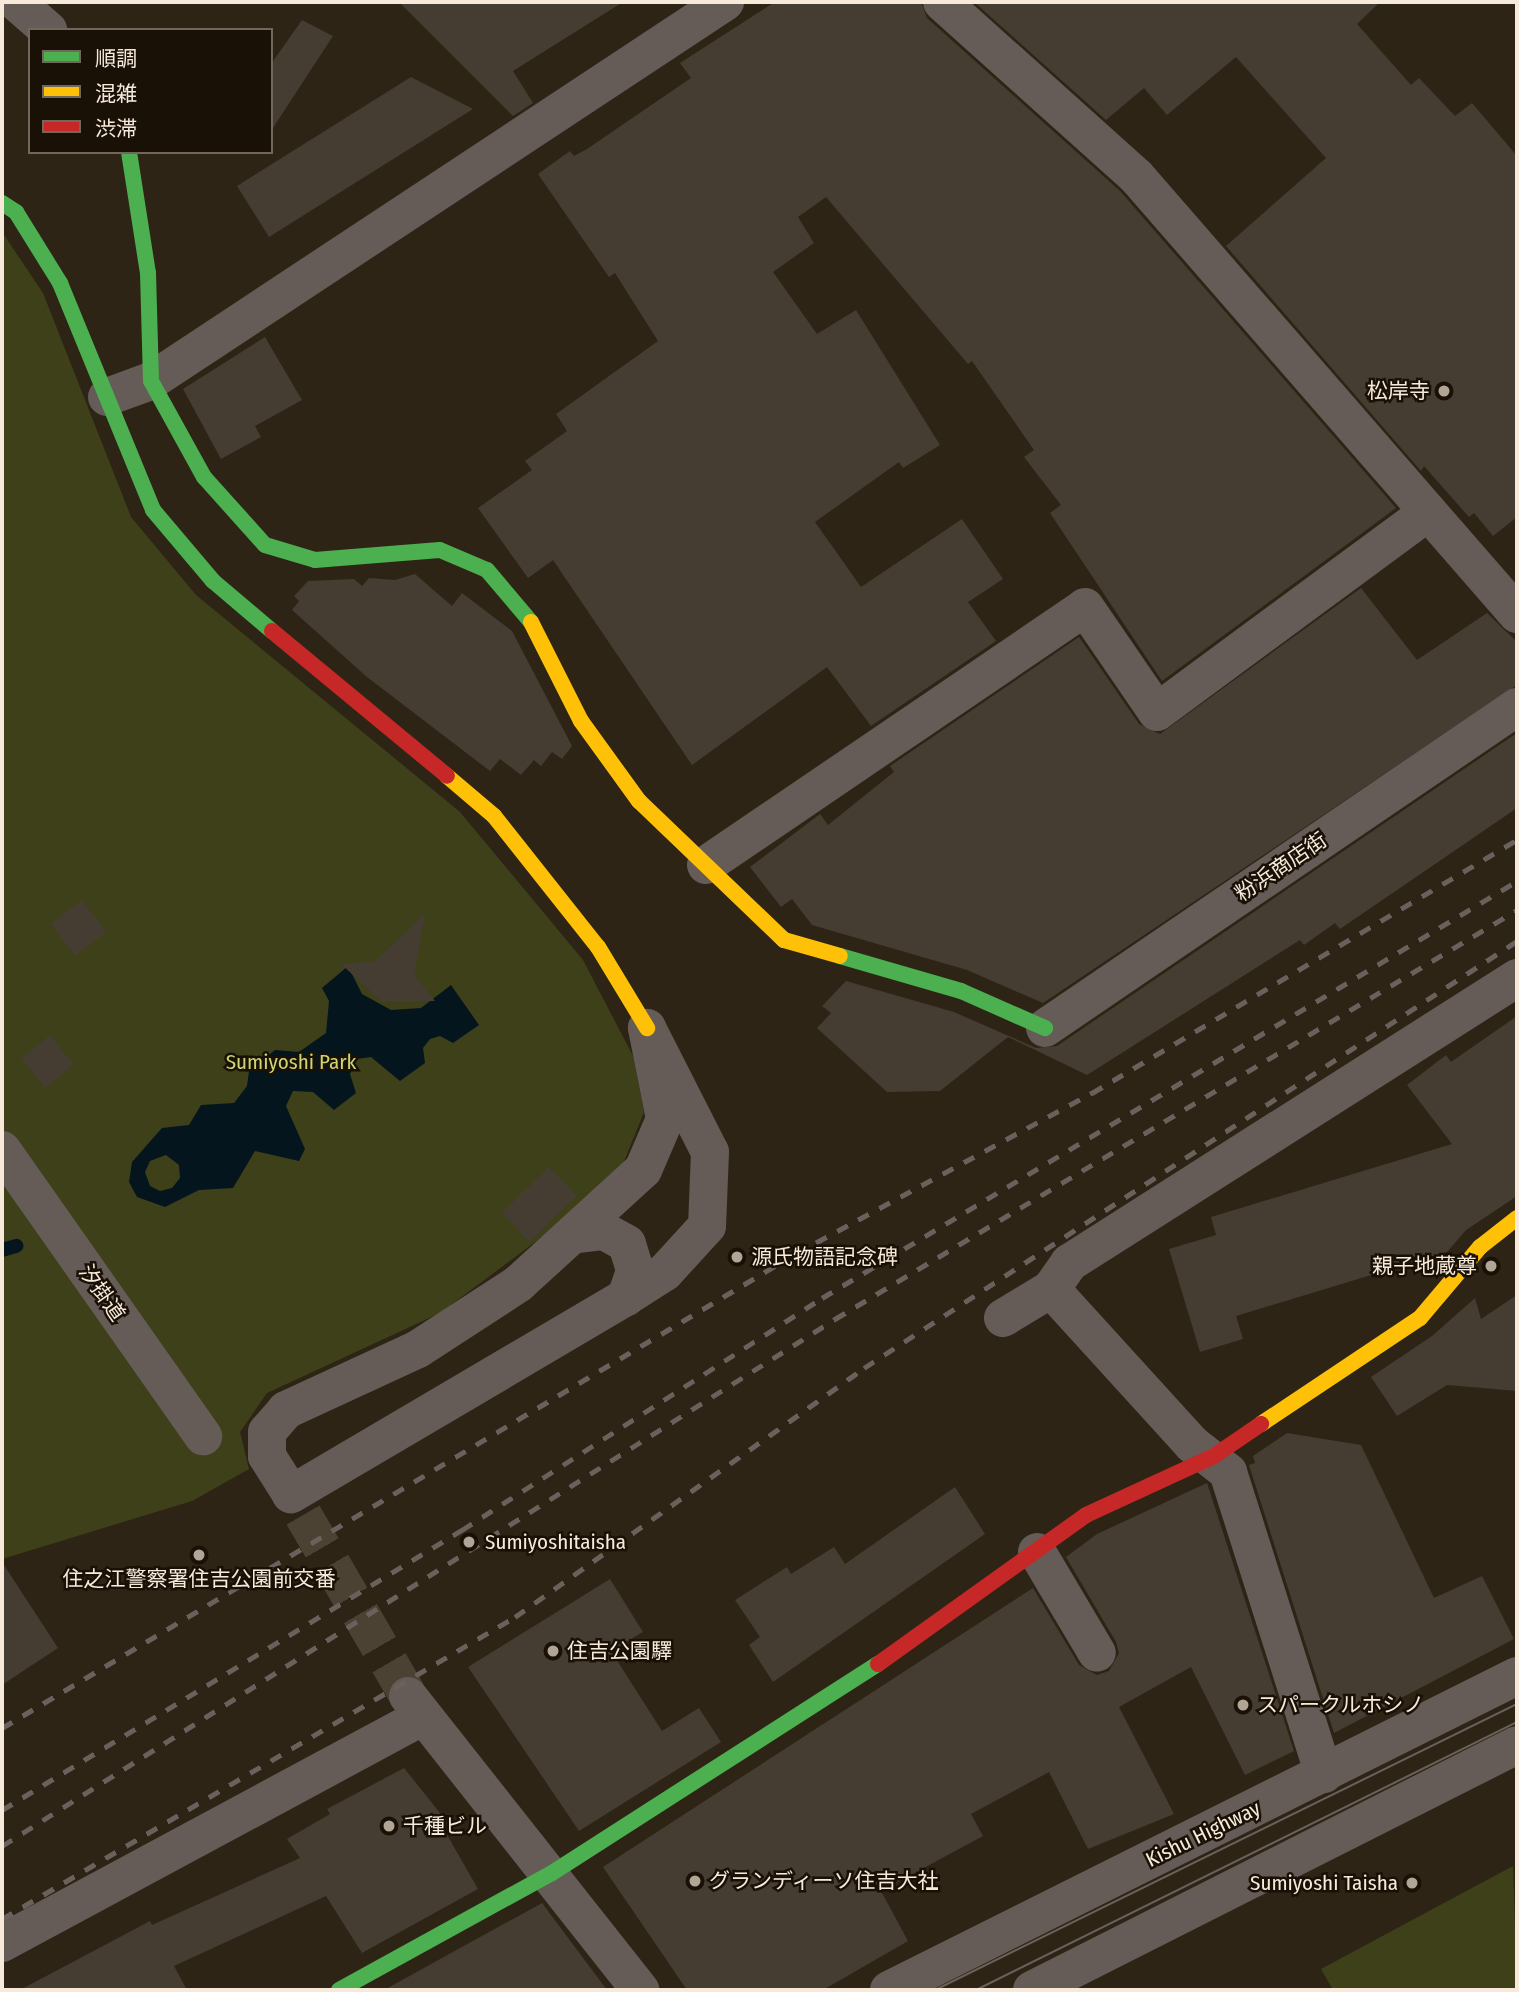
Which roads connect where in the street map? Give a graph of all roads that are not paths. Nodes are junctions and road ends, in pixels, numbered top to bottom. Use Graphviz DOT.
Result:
graph roads {
  1 [pos="16,2"];
  2 [pos="725,2"];
  3 [pos="942,2"];
  4 [pos="46,28"];
  5 [pos="129,154"];
  6 [pos="2,203"];
  7 [pos="151,381"];
  8 [pos="107,397"];
  9 [pos="1428,512"];
  10 [pos="1517,614"];
  11 [pos="1517,707"];
  12 [pos="706,865"];
  13 [pos="1517,978"];
  14 [pos="647,1028"];
  15 [pos="1045,1028"];
  16 [pos="2,1150"];
  17 [pos="1517,1218"];
  18 [pos="579,1234"];
  19 [pos="1051,1289"];
  20 [pos="626,1297"];
  21 [pos="1003,1318"];
  22 [pos="202,1436"];
  23 [pos="1214,1456"];
  24 [pos="1037,1552"];
  25 [pos="1097,1653"];
  26 [pos="1517,1676"];
  27 [pos="1517,1745"];
  28 [pos="1324,1774"];
  29 [pos="552,1873"];
  30 [pos="2,1943"];
  31 [pos="339,1990"];
  32 [pos="640,1990"];
  33 [pos="889,1990"];
  34 [pos="1032,1990"];
  1 -- 4 [label="street"];
  2 -- 7 [label="street"];
  3 -- 9 [label="street"];
  5 -- 7 [label="street"];
  6 -- 8 [label="street"];
  7 -- 8 [label="street"];
  7 -- 12 [label="street"];
  8 -- 14 [label="street"];
  9 -- 10 [label="street"];
  9 -- 12 [label="street"];
  11 -- 15 [label="street, 粉浜商店街"];
  12 -- 15 [label="street"];
  13 -- 19 [label="street"];
  14 -- 18 [label="street"];
  14 -- 20 [label="street"];
  16 -- 22 [label="street, 汐掛道"];
  17 -- 23 [label="street"];
  18 -- 20 [label="street"];
  18 -- 20 [label="street"];
  19 -- 21 [label="street"];
  19 -- 23 [label="street"];
  23 -- 24 [label="street"];
  23 -- 28 [label="street"];
  24 -- 25 [label="street"];
  24 -- 29 [label="street"];
  26 -- 28 [label="street, Kishu Highway"];
  27 -- 34 [label="street"];
  28 -- 33 [label="street, Kishu Highway"];
  29 -- 30 [label="street"];
  29 -- 31 [label="street"];
  29 -- 32 [label="street"];
}
